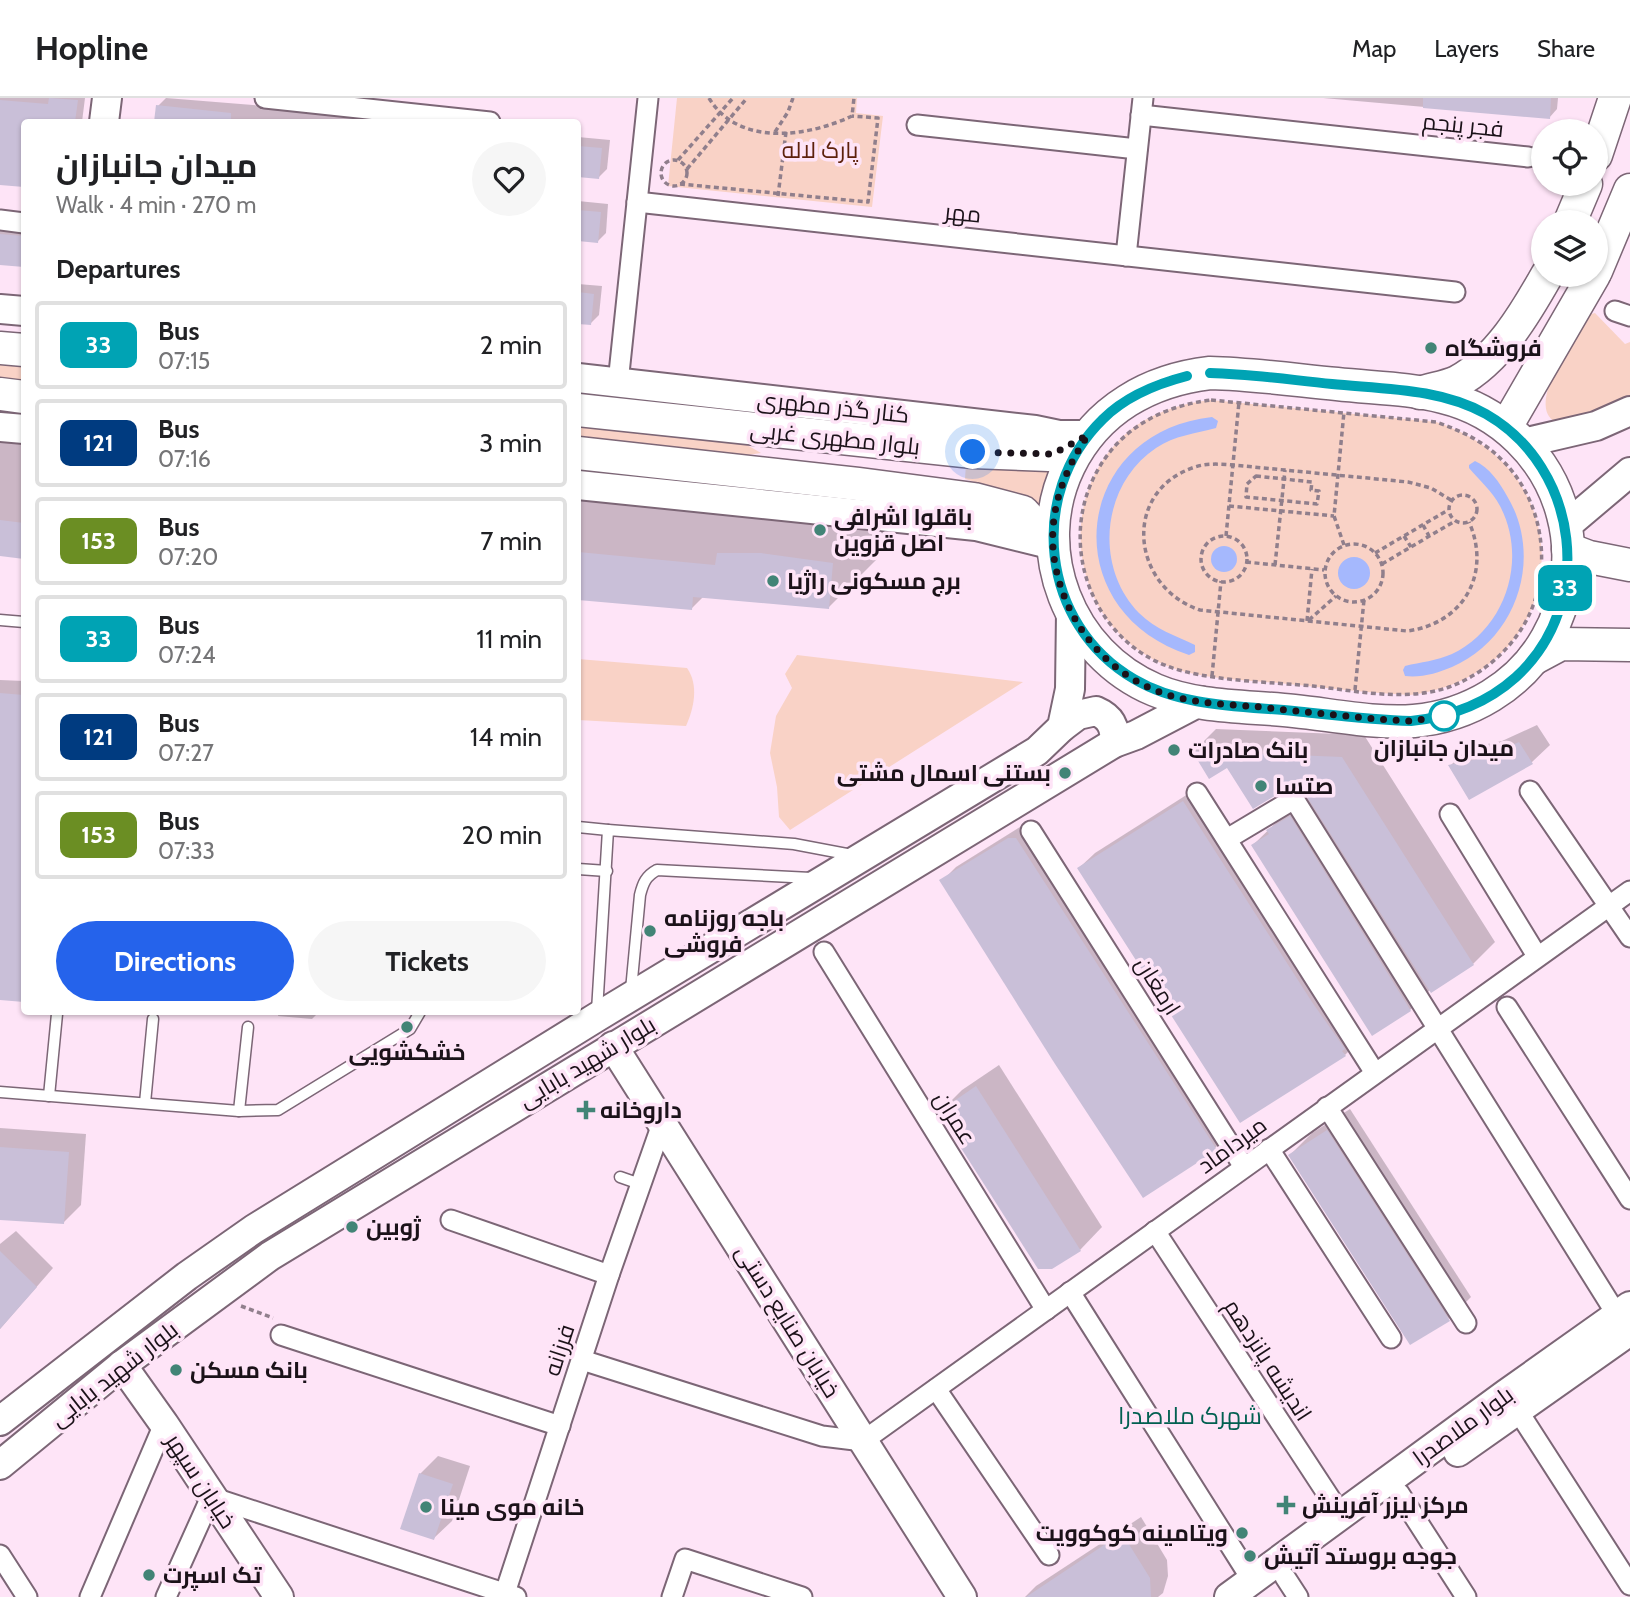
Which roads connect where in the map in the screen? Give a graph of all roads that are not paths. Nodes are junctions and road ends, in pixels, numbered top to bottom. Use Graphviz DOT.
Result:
graph roads {
  1 [pos="107,98"];
  2 [pos="265,98"];
  3 [pos="648,98"];
  4 [pos="1615,98"];
  5 [pos="1142,106"];
  6 [pos="359,110"];
  7 [pos="104,119"];
  8 [pos="457,119"];
  9 [pos="1608,119"];
  10 [pos="917,125"];
  11 [pos="1138,149"];
  12 [pos="1528,157"];
  13 [pos="1630,190"];
  14 [pos="637,202"];
  15 [pos="0,220"];
  16 [pos="21,223"];
  17 [pos="1608,242"];
  18 [pos="1126,256"];
  19 [pos="1540,287"];
  20 [pos="1588,287"];
  21 [pos="1455,292"];
  22 [pos="0,309"];
  23 [pos="21,311"];
  24 [pos="0,348"];
  25 [pos="21,351"];
  26 [pos="581,378"];
  27 [pos="618,383"];
  28 [pos="1420,393"];
  29 [pos="0,394"];
  30 [pos="21,397"];
  31 [pos="581,410"];
  32 [pos="1630,411"];
  33 [pos="0,427"];
  34 [pos="21,429"];
  35 [pos="1088,435"];
  36 [pos="1514,435"];
  37 [pos="923,447"];
  38 [pos="581,453"];
  39 [pos="1630,472"];
  40 [pos="581,485"];
  41 [pos="918,492"];
  42 [pos="1567,538"];
  43 [pos="1053,545"];
  44 [pos="1630,565"];
  45 [pos="1071,613"];
  46 [pos="0,620"];
  47 [pos="21,622"];
  48 [pos="1630,645"];
  49 [pos="1533,659"];
  50 [pos="1207,693"];
  51 [pos="1062,727"];
  52 [pos="1114,743"];
  53 [pos="1530,791"];
  54 [pos="1197,793"];
  55 [pos="1450,814"];
  56 [pos="581,827"];
  57 [pos="608,831"];
  58 [pos="1031,831"];
  59 [pos="1227,839"];
  60 [pos="863,857"];
  61 [pos="581,869"];
  62 [pos="607,871"];
  63 [pos="826,879"];
  64 [pos="1630,891"];
  65 [pos="1609,906"];
  66 [pos="1630,937"];
  67 [pos="824,952"];
  68 [pos="1537,956"];
  69 [pos="630,997"];
  70 [pos="1507,1007"];
  71 [pos="57,1015"];
  72 [pos="418,1015"];
  73 [pos="597,1017"];
  74 [pos="153,1019"];
  75 [pos="248,1027"];
  76 [pos="1436,1029"];
  77 [pos="613,1046"];
  78 [pos="1375,1073"];
  79 [pos="0,1092"];
  80 [pos="49,1096"];
  81 [pos="145,1104"];
  82 [pos="1327,1107"];
  83 [pos="239,1111"];
  84 [pos="662,1124"];
  85 [pos="1269,1149"];
  86 [pos="1244,1167"];
  87 [pos="620,1177"];
  88 [pos="640,1184"];
  89 [pos="1630,1199"];
  90 [pos="451,1220"];
  91 [pos="1155,1231"];
  92 [pos="610,1275"];
  93 [pos="1070,1292"];
  94 [pos="1045,1310"];
  95 [pos="1626,1318"];
  96 [pos="1466,1323"];
  97 [pos="281,1335"];
  98 [pos="1391,1338"];
  99 [pos="582,1360"];
  100 [pos="122,1365"];
  101 [pos="936,1389"];
  102 [pos="1512,1402"];
  103 [pos="0,1422"];
  104 [pos="164,1424"];
  105 [pos="560,1426"];
  106 [pos="863,1441"];
  107 [pos="0,1465"];
  108 [pos="1399,1493"];
  109 [pos="211,1497"];
  110 [pos="1341,1515"];
  111 [pos="0,1555"];
  112 [pos="1049,1555"];
  113 [pos="1630,1585"];
  114 [pos="1292,1587"];
  115 [pos="1255,1589"];
  116 [pos="267,1590"];
  117 [pos="511,1595"];
  118 [pos="27,1597"];
  119 [pos="90,1597"];
  120 [pos="166,1597"];
  121 [pos="672,1597"];
  122 [pos="802,1597"];
  123 [pos="962,1597"];
  124 [pos="1229,1597"];
  125 [pos="1466,1597"];
  1 -- 7 [label="main road"];
  2 -- 6 [label="street"];
  3 -- 14 [label="street"];
  4 -- 9 [label="main road"];
  5 -- 11 [label="street"];
  5 -- 12 [label="street, فجر پنجم"];
  6 -- 8 [label="street"];
  10 -- 11 [label="street"];
  11 -- 18 [label="street"];
  13 -- 17 [label="main road"];
  14 -- 18 [label="street, مهر"];
  14 -- 27 [label="street"];
  15 -- 16 [label="street"];
  18 -- 21 [label="street, مهر"];
  19 -- 28 [label="main road"];
  20 -- 36 [label="main road"];
  22 -- 23 [label="main road"];
  24 -- 25 [label="main road"];
  26 -- 27 [label="main road, کنار گذر مطهری"];
  27 -- 35 [label="main road, کنار گذر مطهری"];
  28 -- 35 [label="main road"];
  28 -- 36 [label="main road"];
  29 -- 30 [label="main road"];
  31 -- 37 [label="main road, بلوار مطهری غربی"];
  32 -- 36 [label="main road"];
  33 -- 34 [label="main road"];
  35 -- 37 [label="main road, بلوار مطهری غربی"];
  35 -- 43 [label="main road"];
  36 -- 42 [label="main road"];
  37 -- 41 [label="main road"];
  38 -- 41 [label="main road, بلوار مطهری غربی"];
  39 -- 42 [label="main road"];
  40 -- 43 [label="main road"];
  41 -- 43 [label="main road, بلوار مطهری غربی"];
  42 -- 44 [label="main road"];
  42 -- 49 [label="main road"];
  43 -- 45 [label="main road"];
  45 -- 50 [label="main road"];
  45 -- 51 [label="main road"];
  46 -- 47 [label="lane"];
  48 -- 49 [label="main road"];
  49 -- 50 [label="main road"];
  50 -- 52 [label="main road, بلوار شهید بابایی"];
  51 -- 52 [label="main road, بلوار شهید بابایی"];
  51 -- 60 [label="main road, بلوار شهید بابایی"];
  52 -- 77 [label="main road, بلوار شهید بابایی"];
  53 -- 65 [label="street"];
  54 -- 59 [label="street"];
  55 -- 68 [label="street"];
  56 -- 57 [label="lane"];
  57 -- 60 [label="lane"];
  57 -- 62 [label="lane"];
  58 -- 86 [label="street, ارمغان"];
  59 -- 76 [label="street"];
  59 -- 78 [label="street"];
  60 -- 63 [label="main road, بلوار شهید بابایی"];
  61 -- 62 [label="lane"];
  62 -- 73 [label="lane"];
  63 -- 69 [label="main road, بلوار شهید بابایی"];
  63 -- 69 [label="lane"];
  64 -- 65 [label="street, میرداماد"];
  65 -- 66 [label="street"];
  65 -- 68 [label="street, میرداماد"];
  67 -- 94 [label="street, عمران"];
  68 -- 76 [label="street, میرداماد"];
  69 -- 73 [label="main road, بلوار شهید بابایی"];
  70 -- 89 [label="street"];
  71 -- 80 [label="lane"];
  72 -- 83 [label="lane"];
  73 -- 103 [label="main road, بلوار شهید بابایی"];
  74 -- 81 [label="lane"];
  75 -- 83 [label="lane"];
  76 -- 78 [label="street, میرداماد"];
  76 -- 95 [label="street"];
  77 -- 84 [label="main road, خیابان صنایع دستی"];
  77 -- 100 [label="main road, بلوار شهید بابایی"];
  78 -- 82 [label="street, میرداماد"];
  79 -- 80 [label="lane"];
  80 -- 81 [label="lane"];
  81 -- 83 [label="lane"];
  82 -- 85 [label="street, میرداماد"];
  82 -- 96 [label="street"];
  84 -- 88 [label="street, فرزانه"];
  84 -- 106 [label="main road, خیابان صنایع دستی"];
  85 -- 86 [label="street, میرداماد"];
  85 -- 98 [label="street"];
  86 -- 91 [label="street, میرداماد"];
  87 -- 88 [label="lane"];
  88 -- 92 [label="street, فرزانه"];
  90 -- 92 [label="street"];
  91 -- 93 [label="street, میرداماد"];
  91 -- 110 [label="street, اندیشه پانزدهم"];
  92 -- 99 [label="street, فرزانه"];
  93 -- 94 [label="street, میرداماد"];
  93 -- 115 [label="street"];
  94 -- 101 [label="street, میرداماد"];
  95 -- 102 [label="main road, بلوار ملاصدرا"];
  97 -- 105 [label="street"];
  99 -- 105 [label="street, فرزانه"];
  99 -- 106 [label="street"];
  100 -- 104 [label="main road, خیابان سپهر"];
  100 -- 107 [label="main road, بلوار شهید بابایی"];
  101 -- 106 [label="street, میرداماد"];
  101 -- 112 [label="street"];
  102 -- 108 [label="main road, بلوار ملاصدرا"];
  102 -- 110 [label="main road, بلوار ملاصدرا"];
  102 -- 113 [label="street"];
  104 -- 109 [label="main road, خیابان سپهر"];
  104 -- 119 [label="street"];
  105 -- 117 [label="street, فرزانه"];
  106 -- 123 [label="main road, خیابان صنایع دستی"];
  108 -- 114 [label="main road, بلوار ملاصدرا"];
  108 -- 125 [label="street"];
  109 -- 116 [label="main road, خیابان سپهر"];
  109 -- 117 [label="street"];
  109 -- 120 [label="street"];
  110 -- 115 [label="main road, بلوار ملاصدرا"];
  111 -- 118 [label="street"];
  114 -- 115 [label="main road, بلوار ملاصدرا"];
  115 -- 124 [label="main road, بلوار ملاصدرا"];
  121 -- 122 [label="street"];
}
